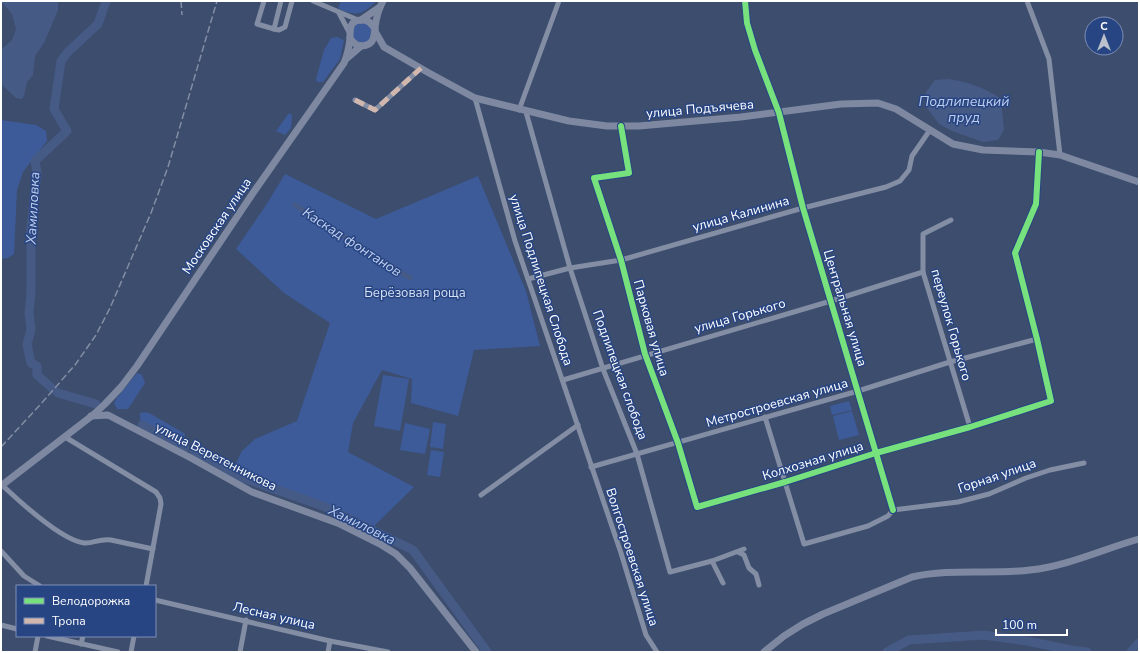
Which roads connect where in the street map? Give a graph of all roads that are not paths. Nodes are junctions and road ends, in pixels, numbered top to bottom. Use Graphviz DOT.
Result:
graph roads {
  1 [pos="264,1"];
  2 [pos="281,1"];
  3 [pos="292,1"];
  4 [pos="313,1"];
  5 [pos="559,1"];
  6 [pos="745,1"];
  7 [pos="1027,1"];
  8 [pos="382,4"];
  9 [pos="338,12"];
  10 [pos="359,20"];
  11 [pos="274,29"];
  12 [pos="375,31"];
  13 [pos="349,35"];
  14 [pos="364,46"];
  15 [pos="383,46"];
  16 [pos="346,59"];
  17 [pos="421,68"];
  18 [pos="475,98"];
  19 [pos="355,100"];
  20 [pos="523,111"];
  21 [pos="779,113"];
  22 [pos="621,126"];
  23 [pos="930,130"];
  24 [pos="1039,152"];
  25 [pos="1060,155"];
  26 [pos="1139,182"];
  27 [pos="803,208"];
  28 [pos="951,220"];
  29 [pos="621,260"];
  30 [pos="570,268"];
  31 [pos="922,272"];
  32 [pos="528,279"];
  33 [pos="831,301"];
  34 [pos="1037,339"];
  35 [pos="645,354"];
  36 [pos="950,362"];
  37 [pos="603,369"];
  38 [pos="563,380"];
  39 [pos="858,391"];
  40 [pos="92,415"];
  41 [pos="766,417"];
  42 [pos="578,426"];
  43 [pos="970,427"];
  44 [pos="65,437"];
  45 [pos="678,443"];
  46 [pos="876,453"];
  47 [pos="637,454"];
  48 [pos="1084,463"];
  49 [pos="591,467"];
  50 [pos="785,482"];
  51 [pos="1,486"];
  52 [pos="481,495"];
  53 [pos="697,507"];
  54 [pos="894,510"];
  55 [pos="1139,539"];
  56 [pos="153,549"];
  57 [pos="744,549"];
  58 [pos="1,551"];
  59 [pos="738,552"];
  60 [pos="712,561"];
  61 [pos="723,584"];
  62 [pos="38,585"];
  63 [pos="146,585"];
  64 [pos="759,585"];
  65 [pos="156,600"];
  66 [pos="246,620"];
  67 [pos="1,625"];
  68 [pos="16,629"];
  69 [pos="38,637"];
  70 [pos="51,637"];
  71 [pos="84,637"];
  72 [pos="134,637"];
  73 [pos="330,641"];
  74 [pos="81,644"];
  75 [pos="35,652"];
  76 [pos="118,652"];
  77 [pos="131,652"];
  78 [pos="240,652"];
  79 [pos="328,652"];
  80 [pos="388,652"];
  81 [pos="476,652"];
  82 [pos="656,652"];
  83 [pos="764,652"];
  1 -- 11 [label="street"];
  2 -- 11 [label="street"];
  3 -- 11 [label="street"];
  4 -- 9 [label="street"];
  5 -- 20 [label="street"];
  6 -- 21 [label="main road"];
  7 -- 25 [label="street"];
  8 -- 10 [label="main road, Московская улица"];
  8 -- 12 [label="main road, Московская улица"];
  9 -- 10 [label="street"];
  9 -- 13 [label="street"];
  10 -- 12 [label="main road"];
  10 -- 13 [label="main road, Московская улица"];
  12 -- 14 [label="main road, Московская улица"];
  12 -- 15 [label="main road"];
  13 -- 14 [label="main road"];
  13 -- 16 [label="main road, Московская улица"];
  14 -- 15 [label="main road, улица Подъячева"];
  14 -- 16 [label="main road, Московская улица"];
  15 -- 17 [label="main road, улица Подъячева"];
  16 -- 40 [label="main road, Московская улица"];
  17 -- 18 [label="main road, улица Подъячева"];
  17 -- 19 [label="street"];
  18 -- 20 [label="main road, улица Подъячева"];
  18 -- 32 [label="street, улица Подлипецкая Слобода"];
  20 -- 22 [label="main road, улица Подъячева"];
  20 -- 30 [label="street, Подлипецкая слобода"];
  21 -- 22 [label="main road, улица Подъячева"];
  21 -- 23 [label="main road, улица Подъячева"];
  21 -- 27 [label="street, Центральная улица"];
  22 -- 29 [label="street, Парковая улица"];
  23 -- 24 [label="main road, улица Подъячева"];
  23 -- 27 [label="street, улица Калинина"];
  24 -- 25 [label="main road, улица Подъячева"];
  24 -- 34 [label="street"];
  25 -- 26 [label="main road, улица Подъячева"];
  27 -- 29 [label="street, улица Калинина"];
  27 -- 33 [label="street, Центральная улица"];
  28 -- 31 [label="street, переулок Горького"];
  29 -- 30 [label="street, улица Калинина"];
  29 -- 35 [label="street, Парковая улица"];
  30 -- 32 [label="street, улица Калинина"];
  30 -- 37 [label="street, Подлипецкая слобода"];
  31 -- 33 [label="street, улица Горького"];
  31 -- 36 [label="street, переулок Горького"];
  32 -- 38 [label="street, улица Подлипецкая Слобода"];
  33 -- 35 [label="street, улица Горького"];
  33 -- 39 [label="street, Центральная улица"];
  34 -- 36 [label="street, Метростроевская улица"];
  34 -- 43 [label="street, Колхозная улица"];
  35 -- 37 [label="street, улица Горького"];
  35 -- 45 [label="street, Парковая улица"];
  36 -- 39 [label="street, Метростроевская улица"];
  36 -- 43 [label="street, переулок Горького"];
  37 -- 38 [label="street, улица Горького"];
  37 -- 47 [label="street, Подлипецкая слобода"];
  38 -- 42 [label="street, улица Подлипецкая Слобода"];
  39 -- 41 [label="street, Метростроевская улица"];
  39 -- 46 [label="street, Центральная улица"];
  40 -- 44 [label="main road, Московская улица"];
  40 -- 81 [label="main road, улица Веретенникова"];
  41 -- 45 [label="street, Метростроевская улица"];
  41 -- 50 [label="street"];
  42 -- 49 [label="street, улица Подлипецкая Слобода"];
  42 -- 52 [label="street"];
  43 -- 46 [label="street, Колхозная улица"];
  44 -- 51 [label="main road, Московская улица"];
  44 -- 56 [label="street"];
  45 -- 47 [label="street, Метростроевская улица"];
  45 -- 53 [label="street, Парковая улица"];
  46 -- 50 [label="street, Колхозная улица"];
  46 -- 54 [label="street, Центральная улица"];
  47 -- 49 [label="street, Метростроевская улица"];
  47 -- 60 [label="street, Подлипецкая слобода"];
  48 -- 54 [label="street, Горная улица"];
  49 -- 82 [label="street, Волгостроевская улица"];
  50 -- 53 [label="street, Колхозная улица"];
  50 -- 54 [label="street"];
  51 -- 56 [label="street"];
  55 -- 83 [label="main road"];
  56 -- 63 [label="street"];
  57 -- 59 [label="street, Подлипецкая слобода"];
  58 -- 62 [label="street"];
  59 -- 60 [label="street, Подлипецкая слобода"];
  59 -- 64 [label="street"];
  60 -- 61 [label="street"];
  65 -- 66 [label="street, Лесная улица"];
  66 -- 73 [label="street, Лесная улица"];
  66 -- 78 [label="street"];
  67 -- 68 [label="street"];
  69 -- 75 [label="street"];
  70 -- 74 [label="street"];
  71 -- 74 [label="street"];
  72 -- 77 [label="street"];
  73 -- 79 [label="street"];
  73 -- 80 [label="street, Лесная улица"];
  74 -- 76 [label="street"];
}
